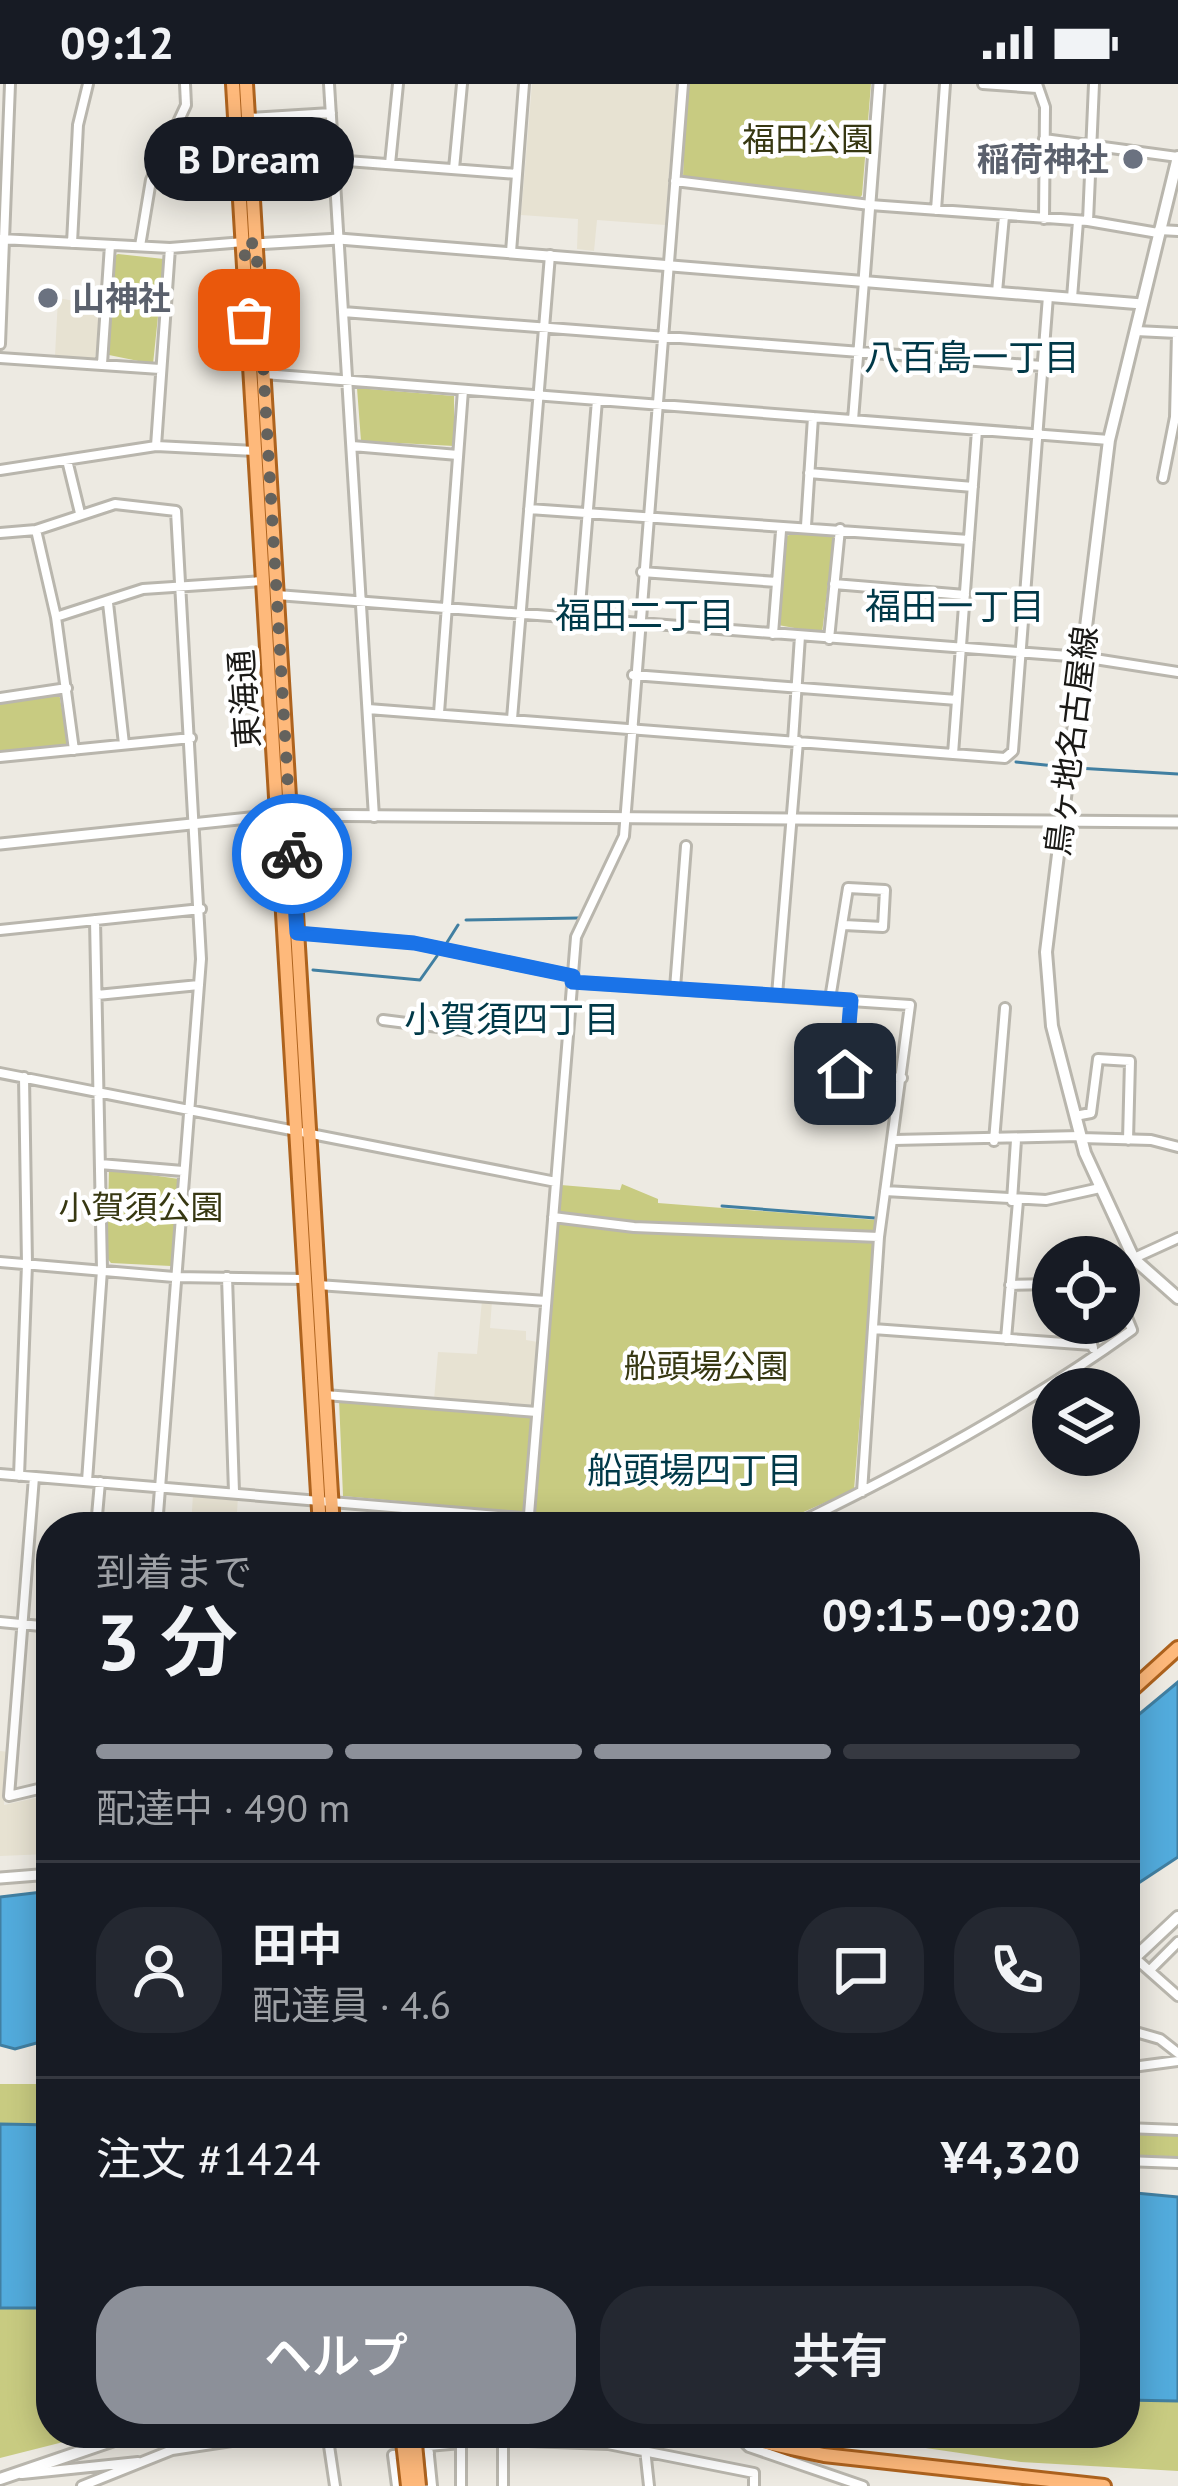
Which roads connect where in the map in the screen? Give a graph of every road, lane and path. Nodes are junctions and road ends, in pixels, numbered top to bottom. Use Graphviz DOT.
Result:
graph roads {
  1 [pos="10,84"];
  2 [pos="88,84"];
  3 [pos="185,84"];
  4 [pos="233,84"];
  5 [pos="246,84"];
  6 [pos="329,84"];
  7 [pos="398,84"];
  8 [pos="462,84"];
  9 [pos="524,84"];
  10 [pos="683,84"];
  11 [pos="880,84"];
  12 [pos="946,84"];
  13 [pos="983,84"];
  14 [pos="1094,84"];
  15 [pos="1037,86"];
  16 [pos="4,108"];
  17 [pos="331,113"];
  18 [pos="248,118"];
  19 [pos="1044,139"];
  20 [pos="1091,143"];
  21 [pos="1178,157"];
  22 [pos="334,160"];
  23 [pos="390,164"];
  24 [pos="454,169"];
  25 [pos="517,173"];
  26 [pos="1176,173"];
  27 [pos="675,181"];
  28 [pos="3,183"];
  29 [pos="870,205"];
  30 [pos="936,210"];
  31 [pos="1004,216"];
  32 [pos="1044,219"];
  33 [pos="1083,221"];
  34 [pos="1178,231"];
  35 [pos="1158,232"];
  36 [pos="2,239"];
  37 [pos="339,239"];
  38 [pos="72,242"];
  39 [pos="250,243"];
  40 [pos="110,244"];
  41 [pos="140,246"];
  42 [pos="170,248"];
  43 [pos="511,252"];
  44 [pos="550,256"];
  45 [pos="668,265"];
  46 [pos="864,281"];
  47 [pos="997,292"];
  48 [pos="2,295"];
  49 [pos="1048,296"];
  50 [pos="1072,298"];
  51 [pos="1142,304"];
  52 [pos="343,312"];
  53 [pos="544,326"];
  54 [pos="1136,331"];
  55 [pos="1178,333"];
  56 [pos="661,337"];
  57 [pos="0,344"];
  58 [pos="859,352"];
  59 [pos="0,358"];
  60 [pos="102,364"];
  61 [pos="1042,366"];
  62 [pos="160,369"];
  63 [pos="264,374"];
  64 [pos="347,381"];
  65 [pos="463,390"];
  66 [pos="538,395"];
  67 [pos="597,400"];
  68 [pos="655,404"];
  69 [pos="813,417"];
  70 [pos="854,420"];
  71 [pos="977,430"];
  72 [pos="1036,434"];
  73 [pos="1109,440"];
  74 [pos="156,446"];
  75 [pos="352,446"];
  76 [pos="256,452"];
  77 [pos="458,455"];
  78 [pos="68,460"];
  79 [pos="0,470"];
  80 [pos="809,473"];
  81 [pos="1163,478"];
  82 [pos="973,487"];
  83 [pos="529,509"];
  84 [pos="80,512"];
  85 [pos="587,514"];
  86 [pos="646,519"];
  87 [pos="806,526"];
  88 [pos="840,529"];
  89 [pos="36,530"];
  90 [pos="781,531"];
  91 [pos="0,533"];
  92 [pos="969,540"];
  93 [pos="642,572"];
  94 [pos="263,581"];
  95 [pos="777,582"];
  96 [pos="834,584"];
  97 [pos="182,587"];
  98 [pos="277,595"];
  99 [pos="965,595"];
  100 [pos="361,600"];
  101 [pos="108,603"];
  102 [pos="446,606"];
  103 [pos="521,613"];
  104 [pos="56,617"];
  105 [pos="579,618"];
  106 [pos="638,624"];
  107 [pos="772,634"];
  108 [pos="800,636"];
  109 [pos="829,639"];
  110 [pos="961,649"];
  111 [pos="1021,654"];
  112 [pos="1082,657"];
  113 [pos="1178,672"];
  114 [pos="634,675"];
  115 [pos="67,688"];
  116 [pos="796,688"];
  117 [pos="0,698"];
  118 [pos="957,700"];
  119 [pos="368,709"];
  120 [pos="439,713"];
  121 [pos="512,719"];
  122 [pos="629,728"];
  123 [pos="191,738"];
  124 [pos="795,741"];
  125 [pos="124,745"];
  126 [pos="74,750"];
  127 [pos="953,754"];
  128 [pos="0,757"];
  129 [pos="284,816"];
  130 [pos="374,817"];
  131 [pos="625,817"];
  132 [pos="792,818"];
  133 [pos="1062,820"];
  134 [pos="1178,822"];
  135 [pos="196,824"];
  136 [pos="0,844"];
  137 [pos="686,846"];
  138 [pos="201,909"];
  139 [pos="95,920"];
  140 [pos="844,925"];
  141 [pos="0,930"];
  142 [pos="297,933"];
  143 [pos="572,979"];
  144 [pos="199,985"];
  145 [pos="675,988"];
  146 [pos="97,995"];
  147 [pos="777,995"];
  148 [pos="830,999"];
  149 [pos="851,1000"];
  150 [pos="1005,1008"];
  151 [pos="382,1020"];
  152 [pos="470,1031"];
  153 [pos="0,1073"];
  154 [pos="24,1077"];
  155 [pos="902,1078"];
  156 [pos="99,1090"];
  157 [pos="189,1108"];
  158 [pos="1075,1116"];
  159 [pos="303,1133"];
  160 [pos="1081,1137"];
  161 [pos="894,1140"];
  162 [pos="1016,1140"];
  163 [pos="1128,1140"];
  164 [pos="994,1141"];
  165 [pos="1178,1147"];
  166 [pos="100,1164"];
  167 [pos="183,1172"];
  168 [pos="556,1182"];
  169 [pos="1100,1188"];
  170 [pos="885,1191"];
  171 [pos="1015,1201"];
  172 [pos="553,1217"];
  173 [pos="1123,1236"];
  174 [pos="879,1237"];
  175 [pos="1178,1238"];
  176 [pos="1140,1255"];
  177 [pos="0,1262"];
  178 [pos="1140,1263"];
  179 [pos="27,1264"];
  180 [pos="103,1270"];
  181 [pos="174,1277"];
  182 [pos="227,1277"];
  183 [pos="312,1282"];
  184 [pos="1032,1285"];
  185 [pos="1010,1286"];
  186 [pos="1178,1298"];
  187 [pos="546,1301"];
  188 [pos="873,1329"];
  189 [pos="1006,1339"];
  190 [pos="1092,1344"];
  191 [pos="1105,1344"];
  192 [pos="1094,1350"];
  193 [pos="325,1394"];
  194 [pos="537,1412"];
  195 [pos="0,1474"];
  196 [pos="19,1476"];
  197 [pos="34,1477"];
  198 [pos="87,1481"];
  199 [pos="100,1482"];
  200 [pos="160,1486"];
  201 [pos="234,1492"];
  202 [pos="862,1492"];
  203 [pos="325,1499"];
  204 [pos="97,1512"];
  205 [pos="158,1512"];
  206 [pos="323,1512"];
  207 [pos="329,1512"];
  208 [pos="440,1512"];
  209 [pos="530,1512"];
  210 [pos="821,1512"];
  211 [pos="0,1622"];
  212 [pos="22,1624"];
  213 [pos="36,1625"];
  214 [pos="1178,1648"];
  215 [pos="1140,1682"];
  216 [pos="36,1790"];
  217 [pos="36,1875"];
  218 [pos="0,1878"];
  219 [pos="1178,1917"];
  220 [pos="1178,1942"];
  221 [pos="1140,1953"];
  222 [pos="1140,1966"];
  223 [pos="1151,1969"];
  224 [pos="1178,1996"];
  225 [pos="1140,2033"];
  226 [pos="1178,2057"];
  227 [pos="1140,2065"];
  228 [pos="1140,2129"];
  229 [pos="1178,2130"];
  230 [pos="1140,2162"];
  231 [pos="1178,2163"];
  232 [pos="91,2448"];
  233 [pos="197,2448"];
  234 [pos="329,2448"];
  235 [pos="404,2448"];
  236 [pos="415,2448"];
  237 [pos="428,2448"];
  238 [pos="460,2448"];
  239 [pos="503,2448"];
  240 [pos="629,2448"];
  241 [pos="752,2448"];
  242 [pos="798,2448"];
  243 [pos="645,2449"];
  244 [pos="429,2453"];
  245 [pos="140,2462"];
  246 [pos="17,2473"];
  247 [pos="0,2479"];
  248 [pos="82,2486"];
  249 [pos="335,2486"];
  250 [pos="397,2486"];
  251 [pos="408,2486"];
  252 [pos="419,2486"];
  253 [pos="432,2486"];
  254 [pos="461,2486"];
  255 [pos="503,2486"];
  256 [pos="649,2486"];
  257 [pos="754,2486"];
  258 [pos="863,2486"];
  259 [pos="1104,2486"];
  1 -- 16 [label="street"];
  2 -- 38 [label="street"];
  3 -- 41 [label="street"];
  4 -- 39 [label="main road, 東海通"];
  5 -- 18 [label="main road, 東海通"];
  6 -- 17 [label="street"];
  7 -- 23 [label="street"];
  8 -- 24 [label="street"];
  9 -- 25 [label="street"];
  10 -- 27 [label="street"];
  11 -- 29 [label="street"];
  12 -- 30 [label="street"];
  13 -- 15 [label="street"];
  14 -- 20 [label="street"];
  15 -- 19 [label="street"];
  16 -- 28 [label="street"];
  17 -- 18 [label="street"];
  17 -- 22 [label="street"];
  18 -- 39 [label="main road, 東海通"];
  19 -- 20 [label="street"];
  19 -- 32 [label="street"];
  20 -- 21 [label="street"];
  20 -- 33 [label="street"];
  21 -- 26 [label="main road, 鳥ヶ地名古屋線"];
  22 -- 23 [label="street"];
  22 -- 37 [label="street"];
  23 -- 24 [label="street"];
  24 -- 25 [label="street"];
  25 -- 43 [label="street"];
  26 -- 35 [label="main road, 鳥ヶ地名古屋線"];
  27 -- 29 [label="street"];
  27 -- 45 [label="street"];
  28 -- 36 [label="street"];
  29 -- 30 [label="street"];
  29 -- 46 [label="street"];
  30 -- 31 [label="street"];
  31 -- 32 [label="street"];
  31 -- 47 [label="street"];
  32 -- 33 [label="street"];
  33 -- 35 [label="street"];
  33 -- 50 [label="street"];
  34 -- 35 [label="street"];
  35 -- 51 [label="main road, 鳥ヶ地名古屋線"];
  36 -- 38 [label="street"];
  36 -- 48 [label="street"];
  37 -- 39 [label="street"];
  37 -- 43 [label="street"];
  37 -- 52 [label="street"];
  38 -- 40 [label="street"];
  39 -- 42 [label="street"];
  39 -- 63 [label="main road, 東海通"];
  39 -- 76 [label="main road, 東海通"];
  40 -- 41 [label="street"];
  40 -- 60 [label="street"];
  41 -- 42 [label="street"];
  42 -- 62 [label="street"];
  43 -- 44 [label="street"];
  44 -- 45 [label="street"];
  44 -- 53 [label="street"];
  45 -- 46 [label="street"];
  45 -- 56 [label="street"];
  46 -- 47 [label="street"];
  46 -- 58 [label="street"];
  47 -- 49 [label="street"];
  48 -- 57 [label="street"];
  49 -- 50 [label="street"];
  49 -- 61 [label="street"];
  50 -- 51 [label="street"];
  51 -- 54 [label="main road, 鳥ヶ地名古屋線"];
  52 -- 53 [label="street"];
  52 -- 64 [label="street"];
  53 -- 56 [label="street"];
  53 -- 66 [label="street"];
  54 -- 55 [label="street"];
  54 -- 73 [label="main road, 鳥ヶ地名古屋線"];
  55 -- 81 [label="street"];
  56 -- 58 [label="street"];
  56 -- 68 [label="street"];
  58 -- 61 [label="street"];
  58 -- 70 [label="street"];
  59 -- 60 [label="street"];
  60 -- 62 [label="street"];
  61 -- 72 [label="street"];
  62 -- 74 [label="street"];
  63 -- 64 [label="street"];
  63 -- 98 [label="main road, 東海通"];
  64 -- 65 [label="street"];
  64 -- 75 [label="street"];
  65 -- 66 [label="street"];
  65 -- 77 [label="street"];
  66 -- 67 [label="street"];
  66 -- 83 [label="street"];
  67 -- 68 [label="street"];
  67 -- 85 [label="street"];
  68 -- 69 [label="street"];
  68 -- 86 [label="street"];
  69 -- 70 [label="street"];
  69 -- 80 [label="street"];
  70 -- 71 [label="street"];
  71 -- 72 [label="street"];
  71 -- 82 [label="street"];
  72 -- 73 [label="street"];
  72 -- 111 [label="street"];
  73 -- 112 [label="main road, 鳥ヶ地名古屋線"];
  74 -- 76 [label="street"];
  74 -- 78 [label="street"];
  75 -- 77 [label="street"];
  75 -- 100 [label="street"];
  76 -- 94 [label="main road, 東海通"];
  77 -- 102 [label="street"];
  78 -- 79 [label="street"];
  78 -- 84 [label="street"];
  80 -- 82 [label="street"];
  80 -- 87 [label="street"];
  82 -- 92 [label="street"];
  83 -- 85 [label="street"];
  83 -- 103 [label="street"];
  84 -- 89 [label="street"];
  84 -- 97 [label="street"];
  85 -- 86 [label="street"];
  85 -- 105 [label="street"];
  86 -- 90 [label="street"];
  86 -- 93 [label="street"];
  87 -- 88 [label="street"];
  87 -- 90 [label="street"];
  88 -- 92 [label="street"];
  88 -- 96 [label="street"];
  89 -- 91 [label="street"];
  89 -- 104 [label="street"];
  90 -- 95 [label="street"];
  92 -- 99 [label="street"];
  93 -- 95 [label="street"];
  93 -- 106 [label="street"];
  94 -- 97 [label="street"];
  94 -- 129 [label="main road, 東海通"];
  95 -- 107 [label="street"];
  96 -- 99 [label="street"];
  96 -- 109 [label="street"];
  97 -- 101 [label="street"];
  97 -- 123 [label="street"];
  98 -- 100 [label="street"];
  98 -- 129 [label="main road, 東海通"];
  99 -- 110 [label="street"];
  100 -- 102 [label="street"];
  100 -- 119 [label="street"];
  101 -- 104 [label="street"];
  101 -- 125 [label="street"];
  102 -- 103 [label="street"];
  102 -- 120 [label="street"];
  103 -- 105 [label="street"];
  103 -- 121 [label="street"];
  104 -- 115 [label="street"];
  105 -- 106 [label="street"];
  106 -- 107 [label="street"];
  106 -- 114 [label="street"];
  107 -- 108 [label="street"];
  108 -- 109 [label="street"];
  108 -- 116 [label="street"];
  109 -- 110 [label="street"];
  110 -- 111 [label="street"];
  110 -- 118 [label="street"];
  111 -- 112 [label="street"];
  111 -- 127 [label="street"];
  112 -- 113 [label="street"];
  112 -- 133 [label="main road, 鳥ヶ地名古屋線"];
  114 -- 116 [label="street"];
  114 -- 122 [label="street"];
  115 -- 117 [label="street"];
  115 -- 126 [label="street"];
  116 -- 118 [label="street"];
  116 -- 124 [label="street"];
  118 -- 127 [label="street"];
  119 -- 120 [label="street"];
  119 -- 130 [label="street"];
  120 -- 121 [label="street"];
  121 -- 122 [label="street"];
  122 -- 124 [label="street"];
  122 -- 131 [label="street"];
  123 -- 125 [label="street"];
  123 -- 135 [label="street"];
  124 -- 127 [label="street"];
  124 -- 132 [label="street"];
  125 -- 126 [label="street"];
  126 -- 128 [label="street"];
  129 -- 130 [label="street"];
  129 -- 135 [label="street"];
  129 -- 142 [label="main road, 東海通"];
  129 -- 159 [label="main road, 東海通"];
  130 -- 131 [label="street"];
  131 -- 132 [label="street"];
  131 -- 143 [label="street"];
  132 -- 133 [label="street"];
  132 -- 147 [label="street"];
  133 -- 134 [label="street"];
  133 -- 158 [label="main road, 鳥ヶ地名古屋線"];
  135 -- 136 [label="street"];
  135 -- 138 [label="street"];
  137 -- 145 [label="street"];
  138 -- 139 [label="street"];
  138 -- 144 [label="street"];
  139 -- 141 [label="street"];
  139 -- 146 [label="street"];
  140 -- 140 [label="street"];
  140 -- 148 [label="street"];
  142 -- 143 [label="street"];
  142 -- 159 [label="main road, 東海通"];
  143 -- 145 [label="street"];
  143 -- 168 [label="street"];
  144 -- 146 [label="street"];
  144 -- 157 [label="street"];
  145 -- 147 [label="street"];
  146 -- 156 [label="street"];
  147 -- 148 [label="street"];
  148 -- 149 [label="street"];
  149 -- 155 [label="street"];
  149 -- 155 [label="street"];
  150 -- 164 [label="street"];
  151 -- 152 [label="street"];
  153 -- 154 [label="street"];
  154 -- 156 [label="street"];
  154 -- 179 [label="street"];
  155 -- 161 [label="street"];
  156 -- 157 [label="street"];
  156 -- 166 [label="street"];
  157 -- 159 [label="street"];
  157 -- 167 [label="street"];
  158 -- 160 [label="main road, 鳥ヶ地名古屋線"];
  158 -- 163 [label="street"];
  159 -- 168 [label="street"];
  159 -- 183 [label="main road, 東海通"];
  160 -- 162 [label="street"];
  160 -- 163 [label="street"];
  160 -- 169 [label="main road, 鳥ヶ地名古屋線"];
  161 -- 164 [label="street"];
  161 -- 170 [label="street"];
  162 -- 164 [label="street"];
  162 -- 171 [label="street"];
  163 -- 165 [label="street"];
  166 -- 167 [label="street"];
  166 -- 180 [label="street"];
  167 -- 181 [label="street"];
  168 -- 172 [label="street"];
  169 -- 171 [label="street"];
  169 -- 173 [label="main road, 鳥ヶ地名古屋線"];
  170 -- 171 [label="street"];
  170 -- 174 [label="street"];
  171 -- 185 [label="street"];
  172 -- 174 [label="street"];
  172 -- 187 [label="street"];
  174 -- 188 [label="street"];
  175 -- 176 [label="street"];
  177 -- 179 [label="street"];
  178 -- 186 [label="main road, 鳥ヶ地名古屋線"];
  179 -- 180 [label="street"];
  179 -- 196 [label="street"];
  180 -- 181 [label="street"];
  180 -- 198 [label="street"];
  181 -- 182 [label="street"];
  181 -- 200 [label="street"];
  182 -- 183 [label="street"];
  182 -- 201 [label="street"];
  183 -- 187 [label="street"];
  183 -- 193 [label="main road, 東海通"];
  183 -- 203 [label="main road, 東海通"];
  184 -- 185 [label="street"];
  185 -- 189 [label="street"];
  187 -- 194 [label="street"];
  188 -- 189 [label="street"];
  188 -- 202 [label="street"];
  189 -- 192 [label="street"];
  190 -- 192 [label="street"];
  191 -- 192 [label="street"];
  192 -- 202 [label="street"];
  193 -- 194 [label="street"];
  193 -- 203 [label="main road, 東海通"];
  194 -- 209 [label="street"];
  195 -- 196 [label="street"];
  196 -- 197 [label="street"];
  197 -- 198 [label="street"];
  197 -- 212 [label="street"];
  198 -- 199 [label="street"];
  199 -- 200 [label="street"];
  199 -- 204 [label="street"];
  200 -- 201 [label="street"];
  200 -- 205 [label="street"];
  201 -- 203 [label="street"];
  202 -- 210 [label="street"];
  203 -- 206 [label="main road, 東海通"];
  203 -- 207 [label="main road, 東海通"];
  203 -- 208 [label="street"];
  211 -- 212 [label="street"];
  212 -- 213 [label="street"];
  212 -- 216 [label="street"];
  214 -- 215 [label="main road"];
  217 -- 218 [label="street"];
  219 -- 221 [label="main road"];
  220 -- 223 [label="street"];
  222 -- 223 [label="street"];
  223 -- 224 [label="street"];
  225 -- 226 [label="street"];
  226 -- 227 [label="street"];
  228 -- 229 [label="street"];
  230 -- 231 [label="street"];
  232 -- 246 [label="main road"];
  233 -- 245 [label="street"];
  234 -- 249 [label="street"];
  235 -- 251 [label="main road, bridge"];
  236 -- 252 [label="main road, bridge"];
  237 -- 244 [label="street"];
  238 -- 254 [label="street"];
  239 -- 255 [label="street"];
  240 -- 243 [label="street"];
  241 -- 258 [label="street"];
  242 -- 259 [label="main road"];
  243 -- 256 [label="street"];
  243 -- 257 [label="street"];
  244 -- 250 [label="street"];
  244 -- 253 [label="street"];
  245 -- 246 [label="street"];
  245 -- 248 [label="street"];
  246 -- 247 [label="main road"];
}
